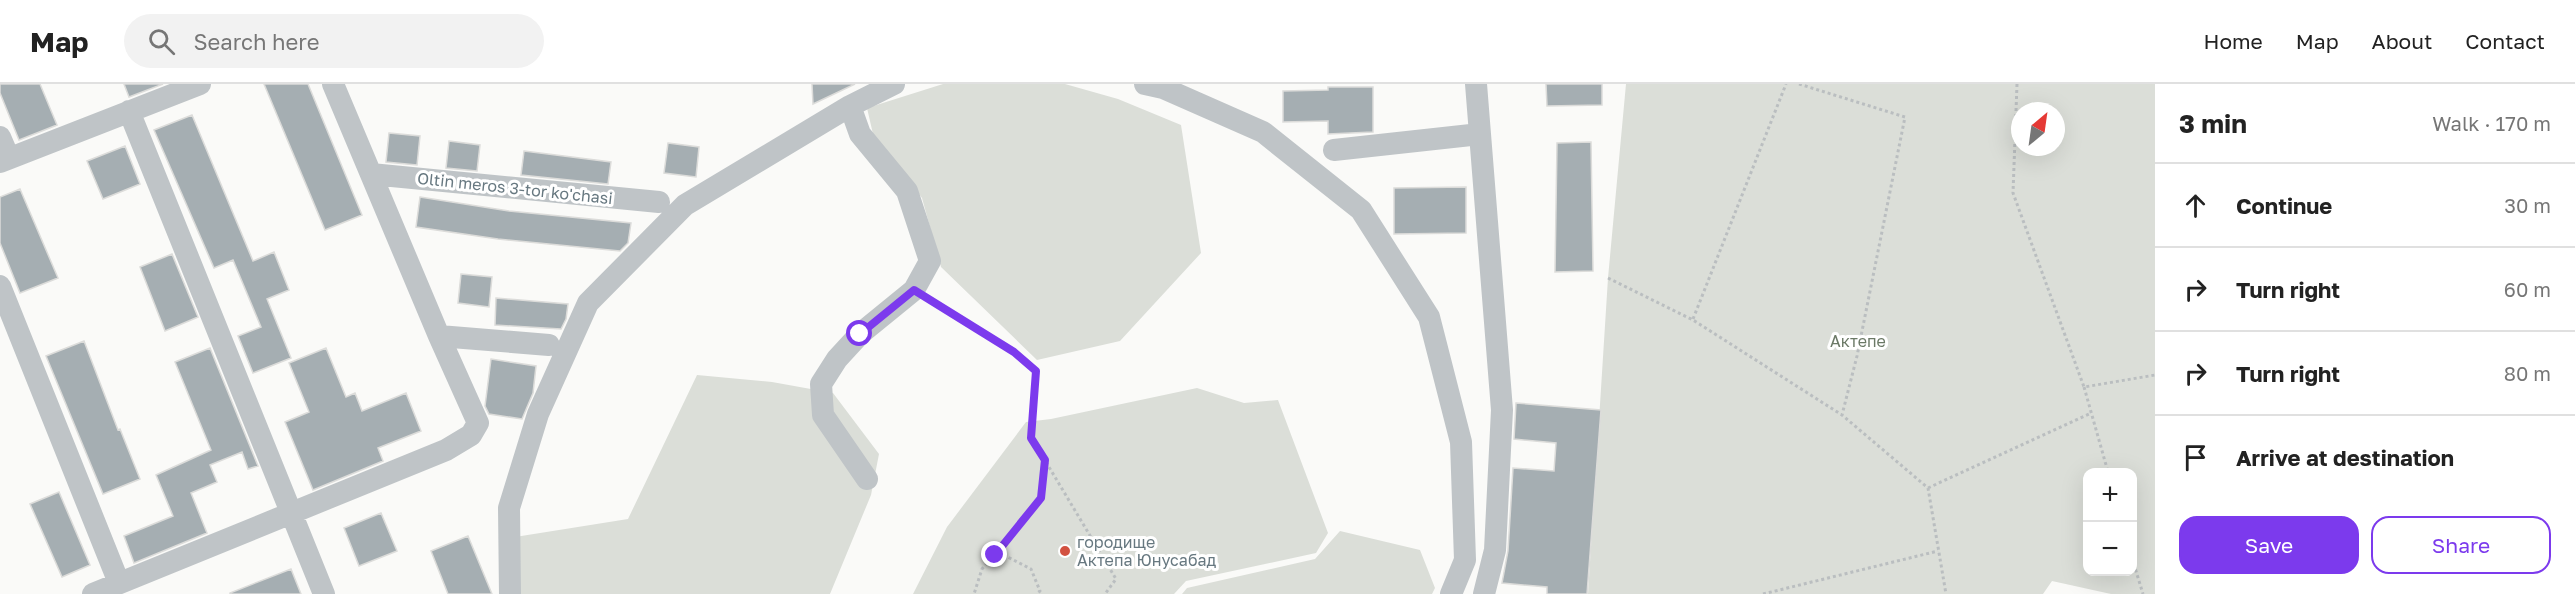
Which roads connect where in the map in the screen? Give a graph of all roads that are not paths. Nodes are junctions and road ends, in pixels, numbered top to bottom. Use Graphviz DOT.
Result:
graph roads {
  1 [pos="333,84"];
  2 [pos="894,84"];
  3 [pos="1145,84"];
  4 [pos="1476,84"];
  5 [pos="192,85"];
  6 [pos="850,106"];
  7 [pos="129,111"];
  8 [pos="1480,134"];
  9 [pos="0,137"];
  10 [pos="1335,150"];
  11 [pos="4,160"];
  12 [pos="371,174"];
  13 [pos="659,202"];
  14 [pos="0,286"];
  15 [pos="439,336"];
  16 [pos="549,345"];
  17 [pos="867,479"];
  18 [pos="293,512"];
  19 [pos="119,583"];
  20 [pos="93,594"];
  21 [pos="324,594"];
  22 [pos="510,594"];
  23 [pos="1451,594"];
  24 [pos="1484,594"];
  1 -- 12 [label="street"];
  2 -- 6 [label="street"];
  3 -- 23 [label="street"];
  4 -- 8 [label="street"];
  5 -- 7 [label="street"];
  6 -- 17 [label="street"];
  6 -- 22 [label="street"];
  7 -- 11 [label="street"];
  7 -- 18 [label="street"];
  8 -- 10 [label="street"];
  8 -- 24 [label="street"];
  9 -- 11 [label="street"];
  12 -- 13 [label="street, Oltin meros 3-tor ko'chasi"];
  12 -- 15 [label="street"];
  14 -- 19 [label="street"];
  15 -- 16 [label="street"];
  15 -- 18 [label="street"];
  18 -- 19 [label="street"];
  18 -- 21 [label="street"];
  19 -- 20 [label="street"];
}
